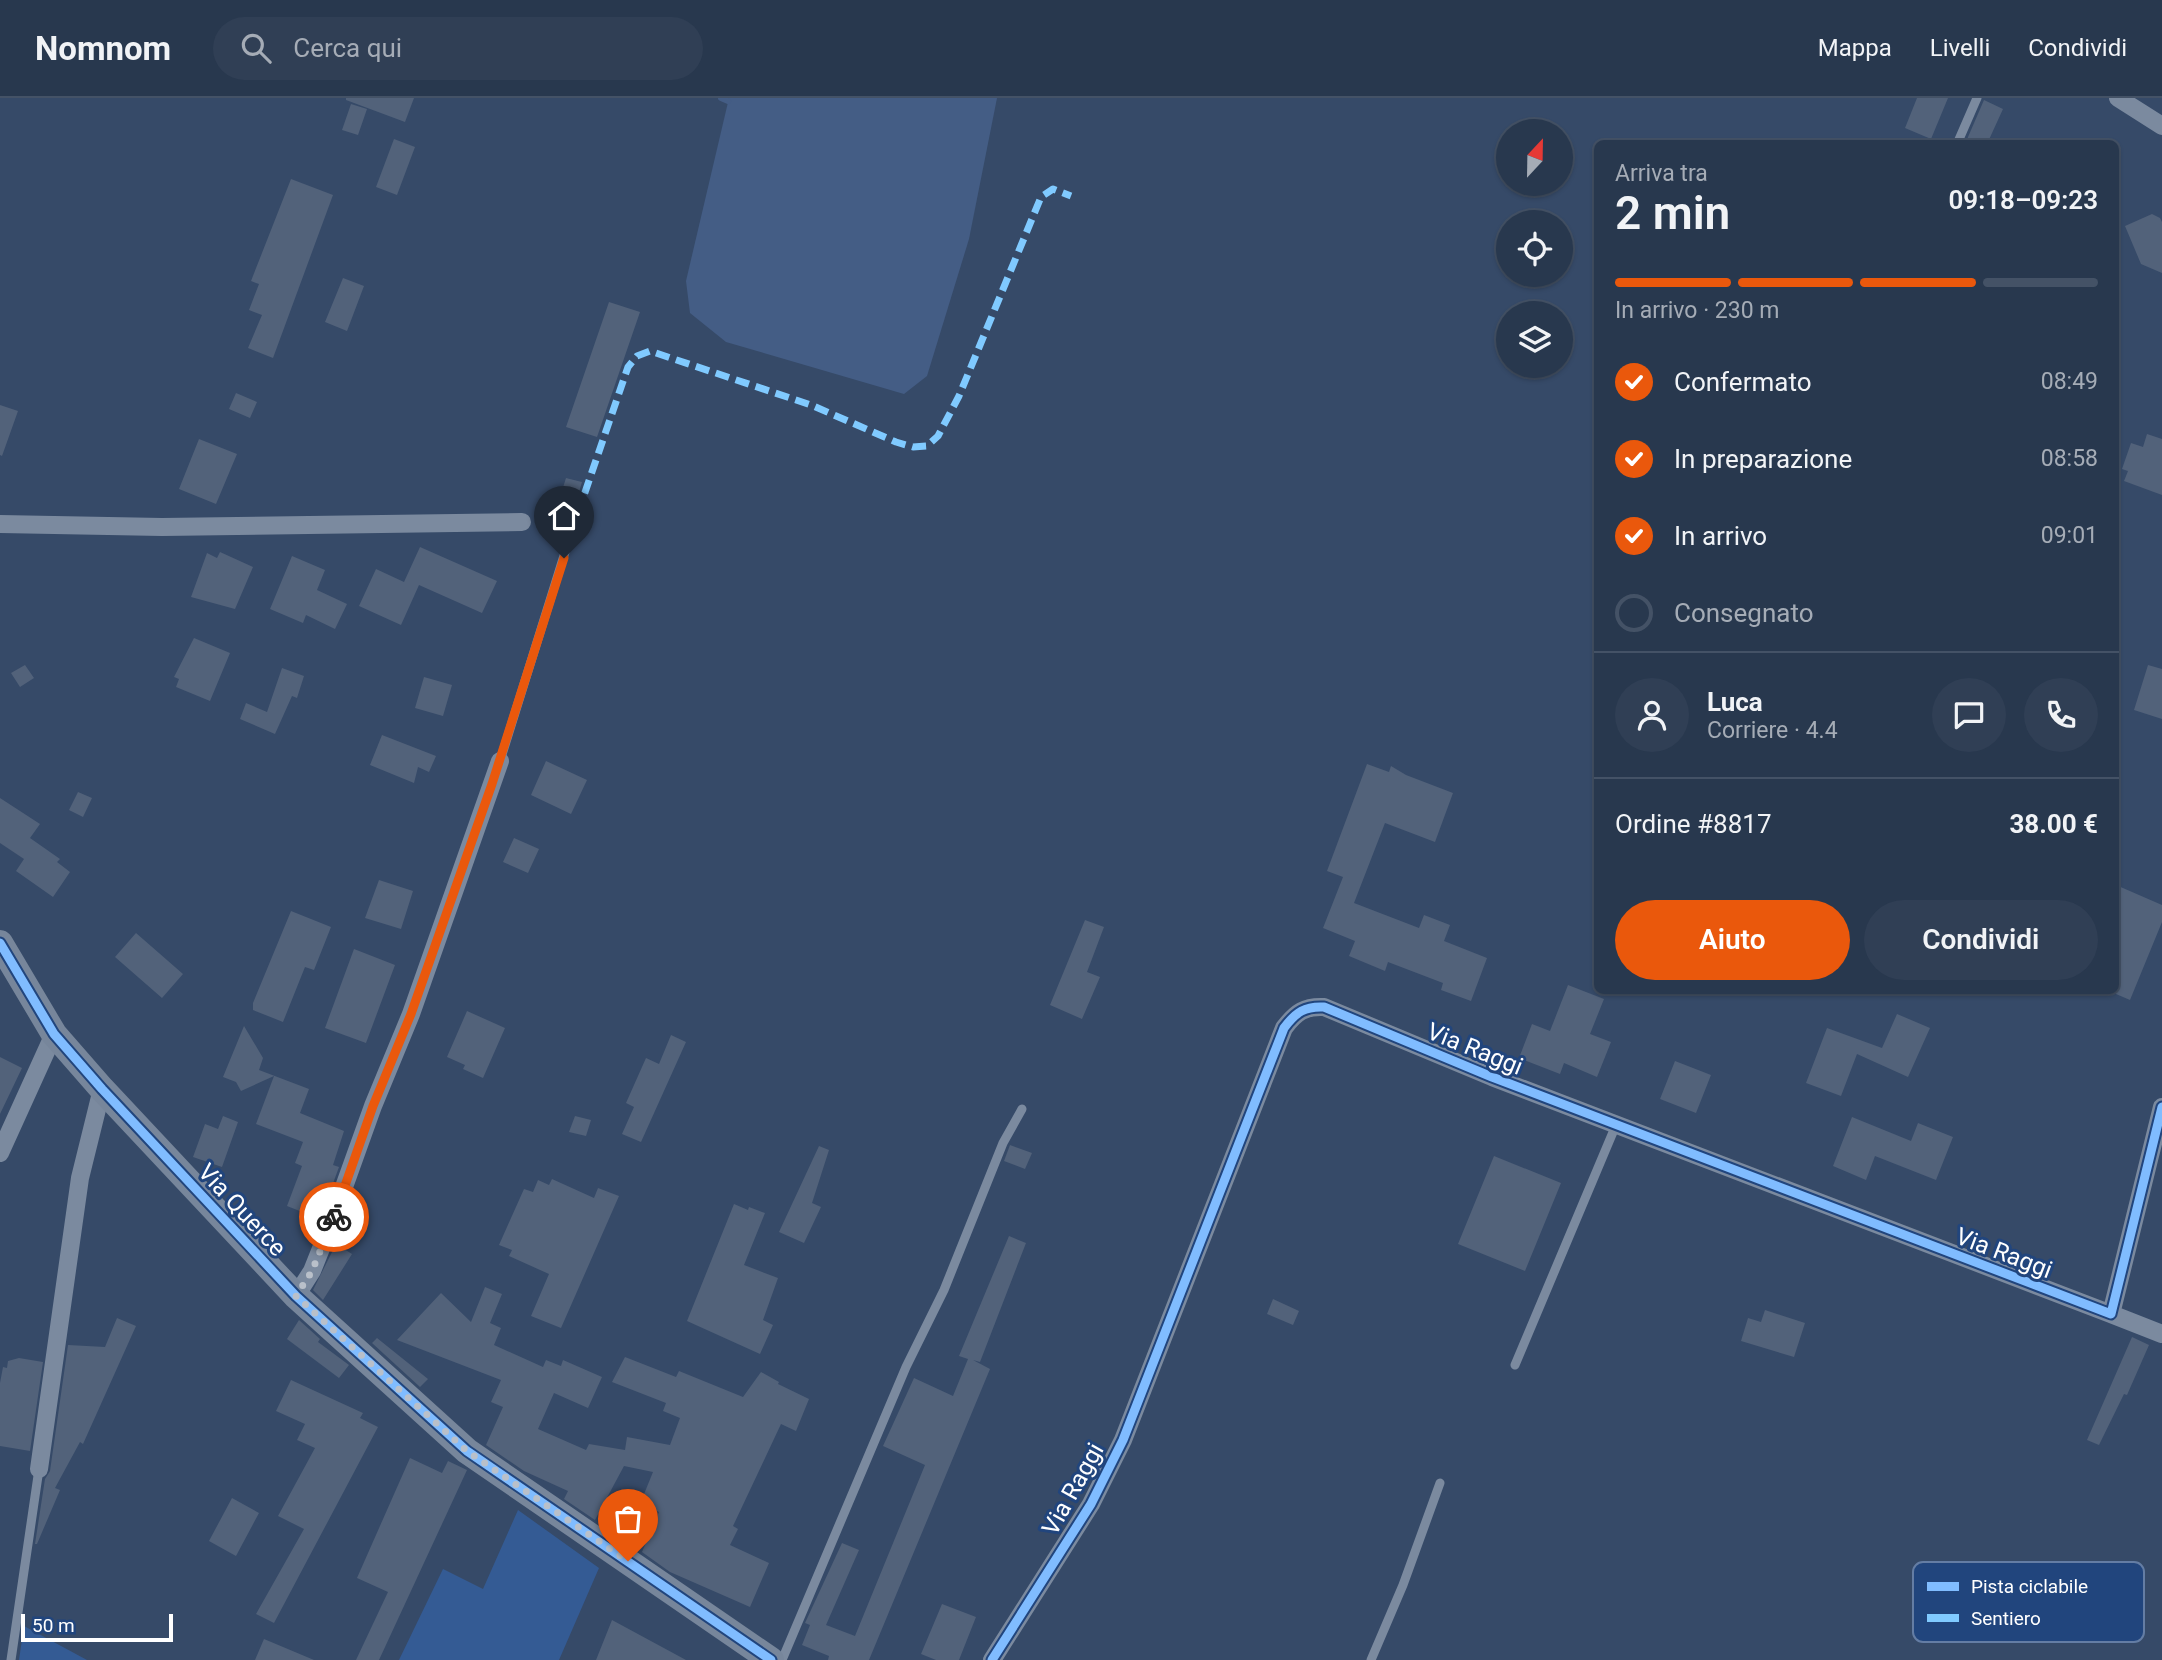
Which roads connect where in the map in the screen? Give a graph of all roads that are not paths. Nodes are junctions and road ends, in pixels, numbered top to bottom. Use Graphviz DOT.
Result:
graph roads {
  1 [pos="1977,98"];
  2 [pos="2118,98"];
  3 [pos="2162,126"];
  4 [pos="1959,140"];
  5 [pos="522,522"];
  6 [pos="0,524"];
  7 [pos="571,533"];
  8 [pos="500,761"];
  9 [pos="0,943"];
  10 [pos="54,1034"];
  11 [pos="102,1089"];
  12 [pos="2162,1107"];
  13 [pos="1022,1109"];
  14 [pos="1616,1125"];
  15 [pos="0,1153"];
  16 [pos="296,1296"];
  17 [pos="2112,1314"];
  18 [pos="2162,1334"];
  19 [pos="1515,1365"];
  20 [pos="38,1469"];
  21 [pos="1440,1483"];
  22 [pos="11,1660"];
  23 [pos="771,1660"];
  24 [pos="782,1660"];
  25 [pos="992,1660"];
  26 [pos="1371,1660"];
  1 -- 4 [label="lane"];
  2 -- 3 [label="street"];
  5 -- 6 [label="street"];
  7 -- 8 [label="lane"];
  8 -- 16 [label="street"];
  9 -- 10 [label="street, Via Querce"];
  10 -- 11 [label="street, Via Querce"];
  10 -- 15 [label="street"];
  11 -- 16 [label="street, Via Querce"];
  11 -- 20 [label="street"];
  12 -- 17 [label="street"];
  13 -- 24 [label="lane"];
  14 -- 17 [label="street, Via Raggi"];
  14 -- 19 [label="lane"];
  14 -- 25 [label="street, Via Raggi"];
  16 -- 23 [label="street, Via Querce"];
  17 -- 18 [label="street, Via Raggi"];
  20 -- 22 [label="lane"];
  21 -- 26 [label="lane"];
}
